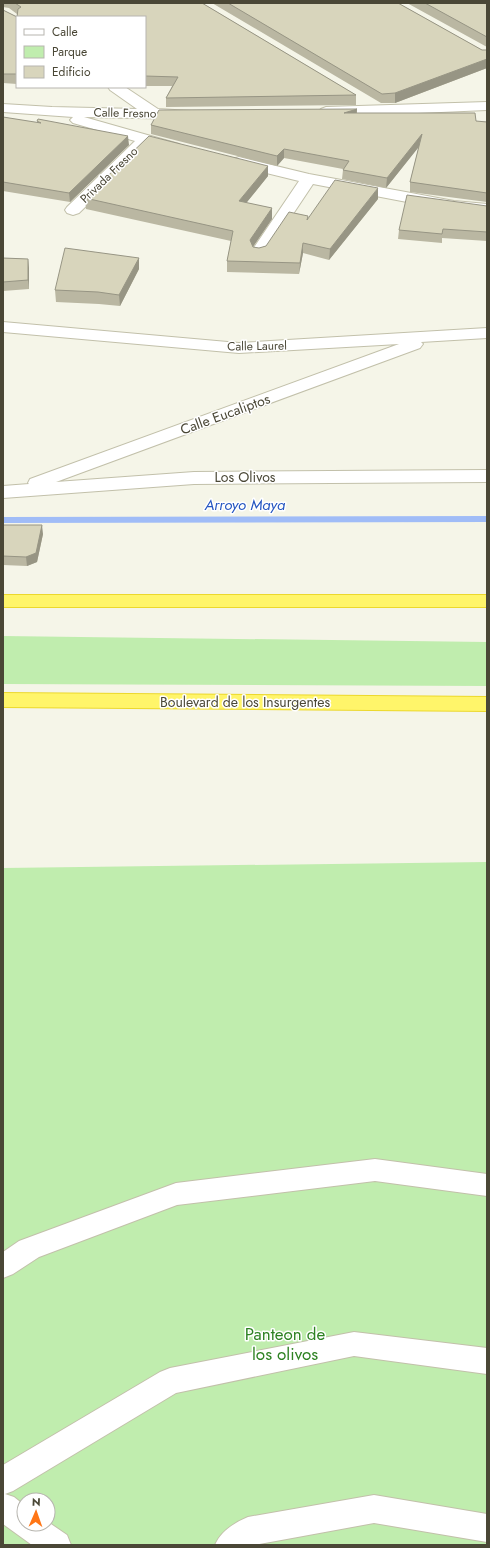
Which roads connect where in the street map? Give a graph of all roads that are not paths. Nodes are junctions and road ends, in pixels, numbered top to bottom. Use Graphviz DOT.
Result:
graph roads {
  1 [pos="116,88"];
  2 [pos="360,99"];
  3 [pos="487,106"];
  4 [pos="5,110"];
  5 [pos="380,111"];
  6 [pos="52,112"];
  7 [pos="310,112"];
  8 [pos="202,113"];
  9 [pos="155,114"];
  10 [pos="145,140"];
  11 [pos="190,151"];
  12 [pos="227,160"];
  13 [pos="309,179"];
  14 [pos="487,209"];
  15 [pos="73,210"];
  16 [pos="259,252"];
  17 [pos="3,327"];
  18 [pos="487,333"];
  19 [pos="438,336"];
  20 [pos="487,476"];
  21 [pos="8,492"];
  22 [pos="3,601"];
  23 [pos="487,601"];
  24 [pos="3,700"];
  25 [pos="487,704"];
  26 [pos="487,1185"];
  27 [pos="3,1266"];
  28 [pos="487,1361"];
  29 [pos="3,1481"];
  30 [pos="3,1507"];
  31 [pos="16,1516"];
  32 [pos="487,1528"];
  33 [pos="38,1532"];
  34 [pos="56,1545"];
  35 [pos="230,1545"];
  1 -- 9 [label="street"];
  2 -- 5 [label="street"];
  3 -- 5 [label="street"];
  4 -- 6 [label="street, Calle Fresno"];
  5 -- 7 [label="street"];
  6 -- 9 [label="street, Calle Fresno"];
  6 -- 10 [label="street"];
  8 -- 9 [label="street, Calle Fresno"];
  10 -- 11 [label="street"];
  10 -- 15 [label="street, Privada Fresno"];
  12 -- 13 [label="street"];
  13 -- 14 [label="street"];
  13 -- 16 [label="street"];
  17 -- 19 [label="street, Calle Laurel"];
  18 -- 19 [label="street, Calle Laurel"];
  19 -- 21 [label="street, Calle Eucaliptos"];
  20 -- 21 [label="street, Los Olivos"];
  22 -- 23 [label="highway"];
  24 -- 25 [label="highway, Boulevard de los Insurgentes"];
  26 -- 27 [label="street"];
  28 -- 29 [label="street"];
  30 -- 31 [label="street"];
  32 -- 35 [label="street"];
  33 -- 34 [label="street"];
}
